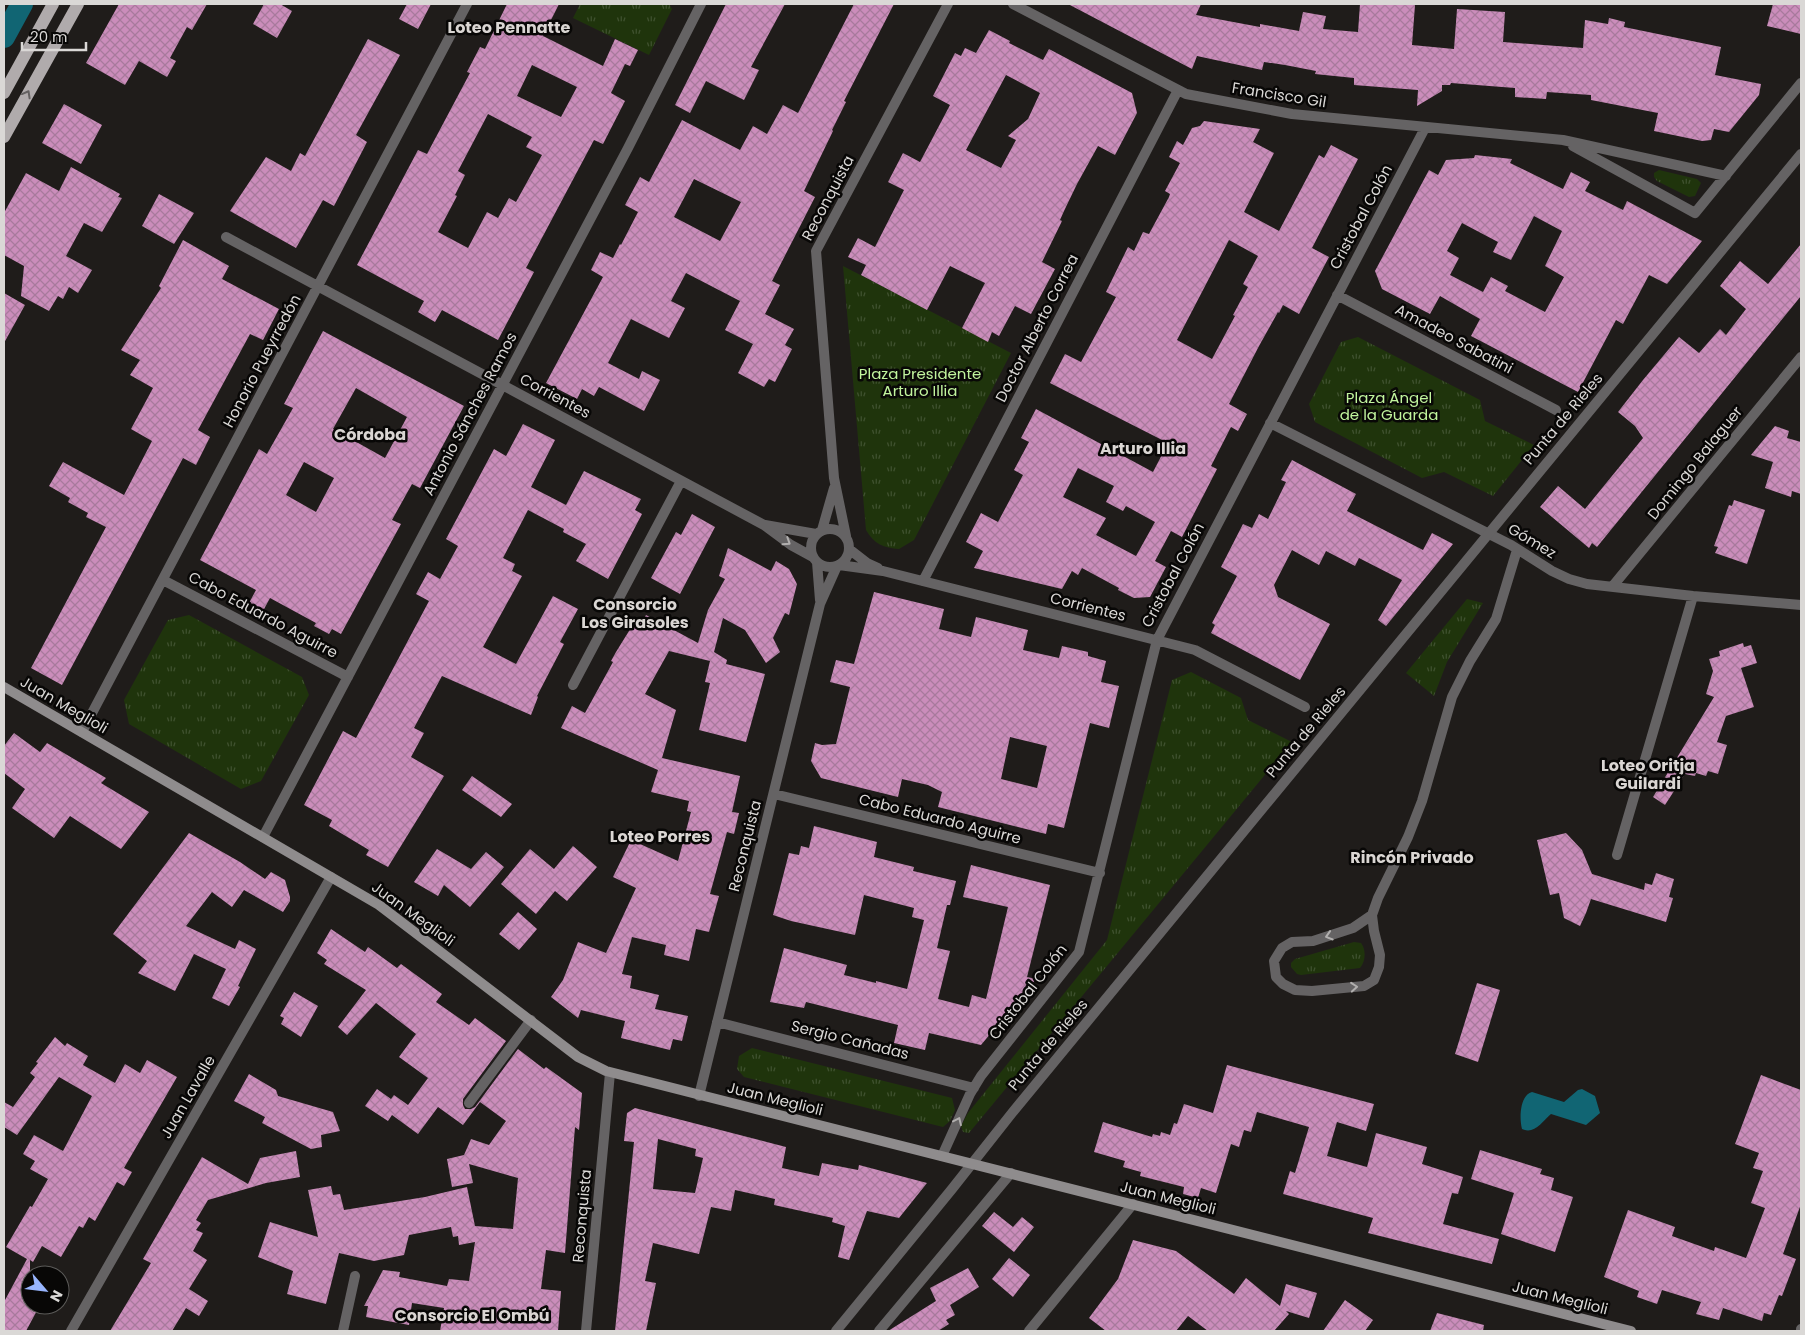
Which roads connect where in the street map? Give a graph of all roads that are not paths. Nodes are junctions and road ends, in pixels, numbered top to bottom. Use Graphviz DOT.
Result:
graph roads {
  1 [pos="53,4"];
  2 [pos="78,4"];
  3 [pos="467,4"];
  4 [pos="701,4"];
  5 [pos="948,4"];
  6 [pos="1013,4"];
  7 [pos="1801,83"];
  8 [pos="1178,90"];
  9 [pos="4,93"];
  10 [pos="1425,128"];
  11 [pos="4,137"];
  12 [pos="1562,140"];
  13 [pos="1801,154"];
  14 [pos="1726,176"];
  15 [pos="226,237"];
  16 [pos="318,287"];
  17 [pos="1337,295"];
  18 [pos="1801,357"];
  19 [pos="502,385"];
  20 [pos="1556,410"];
  21 [pos="1270,423"];
  22 [pos="681,481"];
  23 [pos="835,485"];
  24 [pos="764,525"];
  25 [pos="819,532"];
  26 [pos="1488,534"];
  27 [pos="846,536"];
  28 [pos="849,549"];
  29 [pos="1517,550"];
  30 [pos="815,559"];
  31 [pos="838,566"];
  32 [pos="883,570"];
  33 [pos="163,580"];
  34 [pos="923,581"];
  35 [pos="1612,587"];
  36 [pos="1693,596"];
  37 [pos="820,604"];
  38 [pos="1801,604"];
  39 [pos="1157,640"];
  40 [pos="348,677"];
  41 [pos="573,685"];
  42 [pos="4,687"];
  43 [pos="1305,707"];
  44 [pos="82,732"];
  45 [pos="774,794"];
  46 [pos="263,837"];
  47 [pos="1617,855"];
  48 [pos="1100,873"];
  49 [pos="331,877"];
  50 [pos="1372,915"];
  51 [pos="531,1020"];
  52 [pos="717,1022"];
  53 [pos="610,1073"];
  54 [pos="974,1088"];
  55 [pos="699,1096"];
  56 [pos="469,1103"];
  57 [pos="942,1156"];
  58 [pos="972,1164"];
  59 [pos="1011,1173"];
  60 [pos="1133,1204"];
  61 [pos="355,1276"];
  62 [pos="71,1331"];
  63 [pos="343,1331"];
  64 [pos="586,1331"];
  65 [pos="836,1331"];
  66 [pos="879,1331"];
  67 [pos="1029,1331"];
  68 [pos="1630,1331"];
  1 -- 9 [label="main road"];
  11 -- 2 [label="main road, one-way"];
  3 -- 16 [label="street, Honorio Pueyrredón"];
  4 -- 19 [label="street, Antonio Sánches Ramos"];
  5 -- 23 [label="street, Reconquista"];
  6 -- 8 [label="street, Francisco Gil"];
  7 -- 14 [label="street"];
  8 -- 10 [label="street, Francisco Gil"];
  8 -- 34 [label="street, Doctor Alberto Correa"];
  10 -- 12 [label="street, Francisco Gil"];
  10 -- 17 [label="street, Cristobal Colón"];
  12 -- 14 [label="street, Francisco Gil"];
  12 -- 14 [label="street, Francisco Gil"];
  13 -- 26 [label="street, Punta de Rieles"];
  15 -- 16 [label="street, Corrientes"];
  16 -- 19 [label="street, Corrientes"];
  16 -- 33 [label="street, Honorio Pueyrredón"];
  17 -- 20 [label="street, Amadeo Sabatini"];
  17 -- 21 [label="street, Cristobal Colón"];
  18 -- 35 [label="street, Domingo Balaguer"];
  19 -- 22 [label="street, Corrientes"];
  19 -- 40 [label="street, Antonio Sánches Ramos"];
  21 -- 26 [label="street, Gómez"];
  21 -- 39 [label="street, Cristobal Colón"];
  22 -- 24 [label="street, Corrientes"];
  22 -- 41 [label="street"];
  23 -- 25 [label="street, Reconquista"];
  23 -- 27 [label="street, Reconquista"];
  24 -- 25 [label="street, Corrientes"];
  24 -- 30 [label="street, Corrientes, one-way"];
  25 -- 27 [label="street"];
  25 -- 30 [label="street"];
  26 -- 29 [label="street, Gómez"];
  26 -- 58 [label="street, Punta de Rieles"];
  27 -- 28 [label="street"];
  28 -- 31 [label="street"];
  28 -- 32 [label="street, Corrientes"];
  29 -- 35 [label="street, Gómez"];
  29 -- 50 [label="street"];
  30 -- 31 [label="street"];
  30 -- 37 [label="street, Reconquista"];
  31 -- 32 [label="street, Corrientes"];
  31 -- 37 [label="street, Reconquista"];
  32 -- 34 [label="street, Corrientes"];
  33 -- 40 [label="street, Cabo Eduardo Aguirre"];
  33 -- 44 [label="street, Honorio Pueyrredón"];
  34 -- 39 [label="street, Corrientes"];
  35 -- 36 [label="street, Gómez"];
  36 -- 38 [label="street, Gómez"];
  36 -- 47 [label="street"];
  37 -- 45 [label="street, Reconquista"];
  39 -- 43 [label="street, Corrientes"];
  39 -- 48 [label="street, Cristobal Colón"];
  40 -- 46 [label="street, Antonio Sánches Ramos"];
  42 -- 44 [label="main road, Juan Meglioli"];
  44 -- 46 [label="main road, Juan Meglioli"];
  45 -- 48 [label="street, Cabo Eduardo Aguirre"];
  45 -- 52 [label="street, Reconquista"];
  46 -- 49 [label="main road, Juan Meglioli"];
  48 -- 54 [label="street, Cristobal Colón"];
  49 -- 51 [label="main road, Juan Meglioli"];
  49 -- 62 [label="street, Juan Lavalle"];
  50 -- 50 [label="street, one-way"];
  51 -- 53 [label="main road, Juan Meglioli"];
  51 -- 56 [label="street"];
  52 -- 54 [label="street, Sergio Cañadas"];
  52 -- 55 [label="street, Reconquista"];
  53 -- 55 [label="main road, Juan Meglioli"];
  53 -- 64 [label="street, Reconquista"];
  57 -- 54 [label="street, Cristobal Colón, one-way"];
  55 -- 57 [label="main road, Juan Meglioli"];
  57 -- 58 [label="main road, Juan Meglioli"];
  58 -- 59 [label="main road, Juan Meglioli"];
  58 -- 65 [label="street, Punta de Rieles"];
  59 -- 60 [label="main road, Juan Meglioli"];
  59 -- 66 [label="street"];
  60 -- 67 [label="street"];
  60 -- 68 [label="main road, Juan Meglioli"];
  61 -- 63 [label="street"];
}
